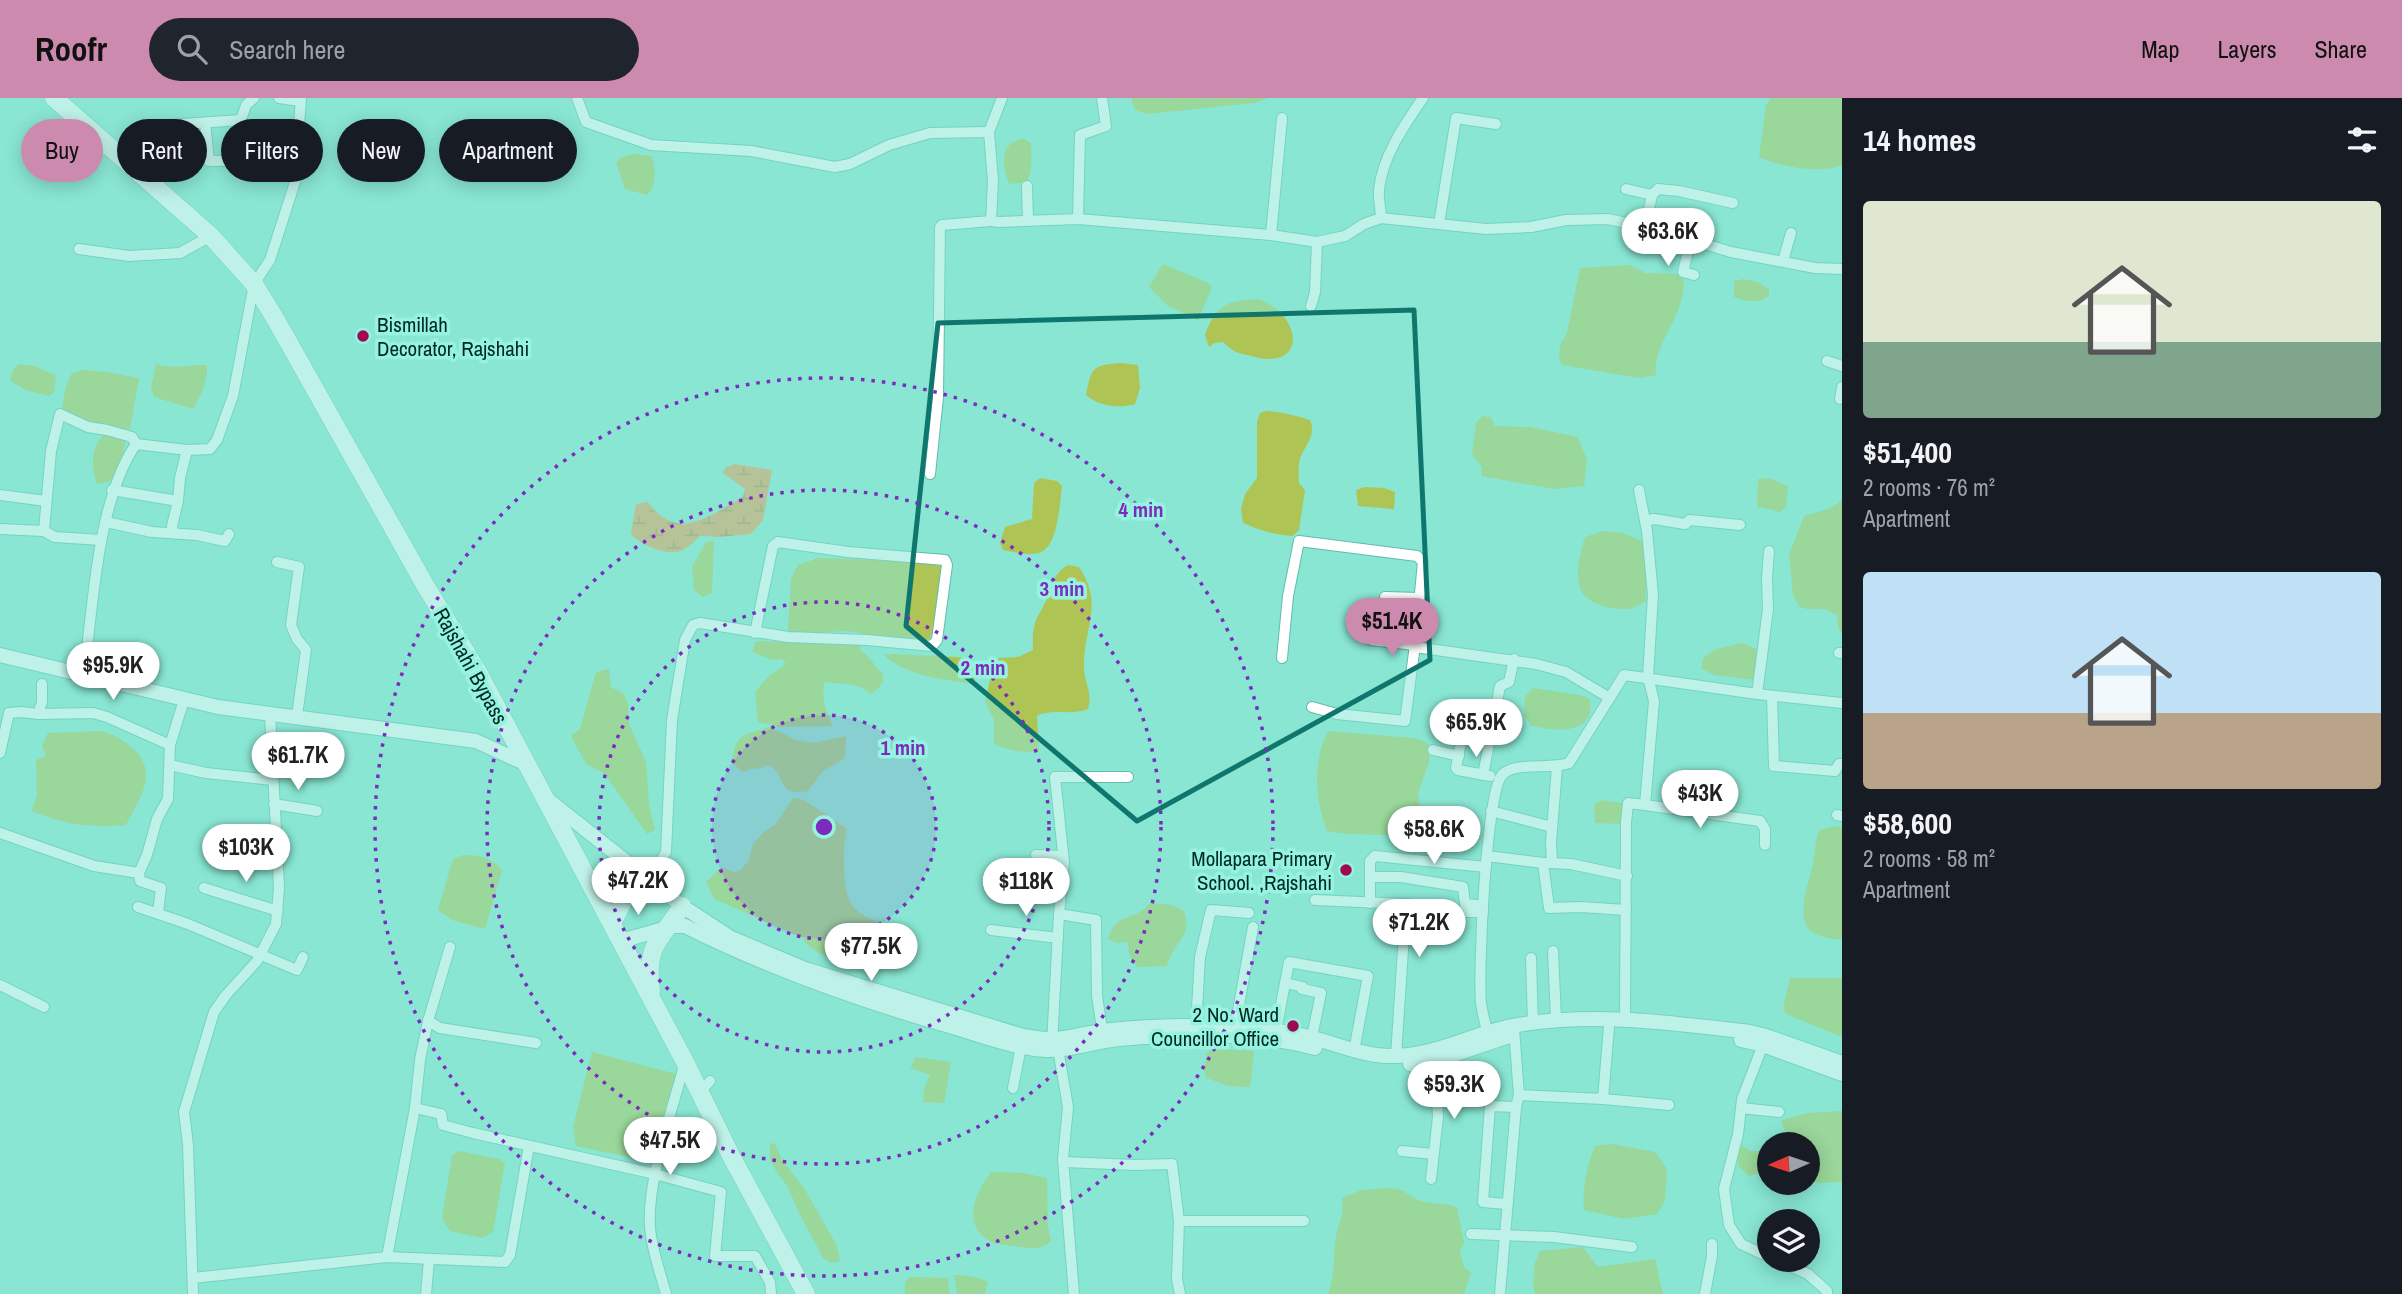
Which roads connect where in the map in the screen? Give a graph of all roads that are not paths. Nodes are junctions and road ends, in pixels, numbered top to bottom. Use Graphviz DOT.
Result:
graph roads {
  1 [pos="54,98"];
  2 [pos="254,98"];
  3 [pos="279,98"];
  4 [pos="577,98"];
  5 [pos="1002,98"];
  6 [pos="1102,98"];
  7 [pos="1423,98"];
  8 [pos="300,100"];
  9 [pos="1282,118"];
  10 [pos="299,119"];
  11 [pos="207,123"];
  12 [pos="1496,124"];
  13 [pos="989,132"];
  14 [pos="207,142"];
  15 [pos="117,153"];
  16 [pos="221,161"];
  17 [pos="150,182"];
  18 [pos="295,182"];
  19 [pos="1027,186"];
  20 [pos="1626,189"];
  21 [pos="1652,195"];
  22 [pos="1733,203"];
  23 [pos="1381,218"];
  24 [pos="1078,219"];
  25 [pos="991,221"];
  26 [pos="1028,221"];
  27 [pos="1439,224"];
  28 [pos="1645,229"];
  29 [pos="1791,233"];
  30 [pos="1271,234"];
  31 [pos="211,236"];
  32 [pos="1691,238"];
  33 [pos="1317,242"];
  34 [pos="79,248"];
  35 [pos="1783,261"];
  36 [pos="1842,269"];
  37 [pos="1694,275"];
  38 [pos="254,284"];
  39 [pos="1311,306"];
  40 [pos="1827,361"];
  41 [pos="1842,366"];
  42 [pos="1842,387"];
  43 [pos="1840,399"];
  44 [pos="136,444"];
  45 [pos="187,450"];
  46 [pos="930,474"];
  47 [pos="112,490"];
  48 [pos="1639,490"];
  49 [pos="0,495"];
  50 [pos="46,501"];
  51 [pos="178,501"];
  52 [pos="1645,521"];
  53 [pos="106,522"];
  54 [pos="1740,524"];
  55 [pos="0,529"];
  56 [pos="44,531"];
  57 [pos="173,533"];
  58 [pos="229,534"];
  59 [pos="101,540"];
  60 [pos="1769,551"];
  61 [pos="277,562"];
  62 [pos="1385,597"];
  63 [pos="1419,598"];
  64 [pos="755,633"];
  65 [pos="1371,640"];
  66 [pos="1415,646"];
  67 [pos="0,655"];
  68 [pos="1282,658"];
  69 [pos="1514,659"];
  70 [pos="84,674"];
  71 [pos="1648,677"];
  72 [pos="41,684"];
  73 [pos="1757,694"];
  74 [pos="1772,696"];
  75 [pos="1608,698"];
  76 [pos="184,700"];
  77 [pos="1842,703"];
  78 [pos="1312,707"];
  79 [pos="270,713"];
  80 [pos="38,714"];
  81 [pos="297,716"];
  82 [pos="3,723"];
  83 [pos="1443,737"];
  84 [pos="1,746"];
  85 [pos="170,746"];
  86 [pos="1433,750"];
  87 [pos="1459,756"];
  88 [pos="524,763"];
  89 [pos="1842,764"];
  90 [pos="170,765"];
  91 [pos="1557,767"];
  92 [pos="1483,775"];
  93 [pos="1128,777"];
  94 [pos="1499,778"];
  95 [pos="273,780"];
  96 [pos="542,795"];
  97 [pos="274,804"];
  98 [pos="1645,805"];
  99 [pos="317,811"];
  100 [pos="1491,811"];
  101 [pos="1552,827"];
  102 [pos="0,833"];
  103 [pos="1765,845"];
  104 [pos="1036,855"];
  105 [pos="1063,856"];
  106 [pos="241,859"];
  107 [pos="1486,861"];
  108 [pos="277,863"];
  109 [pos="1548,863"];
  110 [pos="139,873"];
  111 [pos="1627,876"];
  112 [pos="1371,877"];
  113 [pos="649,880"];
  114 [pos="204,888"];
  115 [pos="1315,900"];
  116 [pos="1370,903"];
  117 [pos="1406,904"];
  118 [pos="682,906"];
  119 [pos="138,907"];
  120 [pos="1483,909"];
  121 [pos="1626,910"];
  122 [pos="278,911"];
  123 [pos="158,913"];
  124 [pos="1249,913"];
  125 [pos="1059,914"];
  126 [pos="611,923"];
  127 [pos="1253,927"];
  128 [pos="666,928"];
  129 [pos="991,930"];
  130 [pos="1058,938"];
  131 [pos="621,941"];
  132 [pos="450,947"];
  133 [pos="1553,951"];
  134 [pos="260,956"];
  135 [pos="303,957"];
  136 [pos="1531,958"];
  137 [pos="1286,983"];
  138 [pos="0,985"];
  139 [pos="652,1001"];
  140 [pos="44,1007"];
  141 [pos="1556,1019"];
  142 [pos="1625,1019"];
  143 [pos="428,1021"];
  144 [pos="1533,1023"];
  145 [pos="1196,1026"];
  146 [pos="1236,1027"];
  147 [pos="1609,1027"];
  148 [pos="1514,1030"];
  149 [pos="1103,1036"];
  150 [pos="1275,1036"];
  151 [pos="1312,1037"];
  152 [pos="1489,1037"];
  153 [pos="536,1043"];
  154 [pos="1763,1045"];
  155 [pos="1021,1046"];
  156 [pos="1054,1046"];
  157 [pos="1354,1051"];
  158 [pos="1396,1056"];
  159 [pos="1435,1061"];
  160 [pos="685,1062"];
  161 [pos="1842,1063"];
  162 [pos="1842,1074"];
  163 [pos="1013,1088"];
  164 [pos="1519,1095"];
  165 [pos="1603,1099"];
  166 [pos="1669,1105"];
  167 [pos="1516,1107"];
  168 [pos="415,1108"];
  169 [pos="1741,1108"];
  170 [pos="1779,1112"];
  171 [pos="529,1146"];
  172 [pos="1402,1151"];
  173 [pos="1434,1154"];
  174 [pos="1063,1162"];
  175 [pos="655,1174"];
  176 [pos="1431,1179"];
  177 [pos="1506,1204"];
  178 [pos="1179,1221"];
  179 [pos="1304,1221"];
  180 [pos="1471,1234"];
  181 [pos="1504,1235"];
  182 [pos="1712,1244"];
  183 [pos="1632,1247"];
  184 [pos="1757,1251"];
  185 [pos="387,1257"];
  186 [pos="429,1260"];
  187 [pos="1802,1272"];
  188 [pos="193,1278"];
  189 [pos="193,1294"];
  190 [pos="426,1294"];
  191 [pos="666,1294"];
  192 [pos="771,1294"];
  193 [pos="806,1294"];
  194 [pos="1074,1294"];
  195 [pos="1180,1294"];
  196 [pos="1500,1294"];
  197 [pos="1705,1294"];
  198 [pos="1827,1294"];
  1 -- 15 [label="highway, Rajshahi Bypass"];
  2 -- 11 [label="street"];
  3 -- 8 [label="street"];
  4 -- 13 [label="street"];
  5 -- 13 [label="street"];
  6 -- 24 [label="street"];
  7 -- 23 [label="street"];
  8 -- 10 [label="street"];
  9 -- 30 [label="street"];
  12 -- 27 [label="street"];
  13 -- 25 [label="street"];
  14 -- 16 [label="street"];
  17 -- 31 [label="highway, Rajshahi Bypass"];
  18 -- 38 [label="street"];
  19 -- 26 [label="street"];
  20 -- 21 [label="street"];
  21 -- 22 [label="street"];
  21 -- 28 [label="street"];
  23 -- 27 [label="street"];
  23 -- 33 [label="street"];
  24 -- 26 [label="street"];
  24 -- 30 [label="street"];
  25 -- 26 [label="street"];
  25 -- 46 [label="street"];
  27 -- 28 [label="street"];
  28 -- 32 [label="street"];
  29 -- 35 [label="street"];
  30 -- 33 [label="street"];
  31 -- 34 [label="street"];
  31 -- 38 [label="highway, Rajshahi Bypass"];
  32 -- 35 [label="street"];
  32 -- 37 [label="street"];
  33 -- 39 [label="street"];
  35 -- 36 [label="street"];
  38 -- 45 [label="street"];
  38 -- 88 [label="highway, Rajshahi Bypass"];
  40 -- 41 [label="street"];
  42 -- 43 [label="street"];
  44 -- 45 [label="street"];
  44 -- 50 [label="street"];
  44 -- 53 [label="street"];
  45 -- 51 [label="street"];
  47 -- 51 [label="street"];
  48 -- 52 [label="street"];
  49 -- 50 [label="street"];
  50 -- 56 [label="street"];
  51 -- 57 [label="street"];
  52 -- 54 [label="street"];
  52 -- 71 [label="street"];
  53 -- 57 [label="street"];
  53 -- 59 [label="street"];
  55 -- 56 [label="street"];
  56 -- 59 [label="street"];
  57 -- 58 [label="street"];
  59 -- 70 [label="street"];
  60 -- 73 [label="street"];
  61 -- 81 [label="street"];
  62 -- 63 [label="street"];
  63 -- 66 [label="street"];
  63 -- 68 [label="street"];
  64 -- 64 [label="street"];
  64 -- 113 [label="street"];
  65 -- 66 [label="street"];
  66 -- 69 [label="street"];
  66 -- 78 [label="street"];
  67 -- 70 [label="street"];
  69 -- 75 [label="street"];
  69 -- 92 [label="street"];
  70 -- 76 [label="street"];
  71 -- 73 [label="street"];
  71 -- 75 [label="street"];
  71 -- 98 [label="street"];
  72 -- 80 [label="street"];
  73 -- 74 [label="street"];
  74 -- 77 [label="street"];
  74 -- 89 [label="street"];
  75 -- 91 [label="street"];
  76 -- 79 [label="street"];
  76 -- 85 [label="street"];
  79 -- 81 [label="street"];
  79 -- 95 [label="street"];
  80 -- 82 [label="street"];
  80 -- 85 [label="street"];
  81 -- 88 [label="street"];
  82 -- 84 [label="street"];
  83 -- 87 [label="street"];
  85 -- 90 [label="street"];
  86 -- 87 [label="street"];
  87 -- 92 [label="street"];
  88 -- 96 [label="highway, Rajshahi Bypass"];
  90 -- 95 [label="street"];
  90 -- 110 [label="street"];
  91 -- 94 [label="street"];
  91 -- 101 [label="street"];
  92 -- 94 [label="street"];
  93 -- 105 [label="street"];
  94 -- 100 [label="street"];
  95 -- 97 [label="street"];
  96 -- 113 [label="street"];
  96 -- 126 [label="highway, Rajshahi Bypass"];
  97 -- 99 [label="street"];
  97 -- 108 [label="street"];
  98 -- 103 [label="street"];
  98 -- 111 [label="street"];
  100 -- 101 [label="street"];
  100 -- 107 [label="street"];
  101 -- 109 [label="street"];
  102 -- 110 [label="street"];
  104 -- 105 [label="street"];
  105 -- 125 [label="street"];
  106 -- 108 [label="street"];
  107 -- 109 [label="street"];
  107 -- 112 [label="street"];
  107 -- 120 [label="street"];
  108 -- 122 [label="street"];
  109 -- 111 [label="street"];
  109 -- 121 [label="street"];
  110 -- 123 [label="street"];
  111 -- 121 [label="street"];
  112 -- 116 [label="street"];
  112 -- 120 [label="street"];
  113 -- 118 [label="street"];
  113 -- 126 [label="highway"];
  114 -- 122 [label="street"];
  115 -- 116 [label="street"];
  116 -- 117 [label="street"];
  117 -- 120 [label="street"];
  117 -- 158 [label="street"];
  118 -- 128 [label="highway"];
  118 -- 156 [label="street"];
  119 -- 123 [label="street"];
  120 -- 152 [label="street"];
  121 -- 142 [label="street"];
  122 -- 134 [label="street"];
  123 -- 134 [label="street"];
  124 -- 145 [label="street"];
  125 -- 130 [label="street"];
  125 -- 149 [label="street"];
  126 -- 131 [label="highway, Rajshahi Bypass"];
  127 -- 146 [label="street"];
  128 -- 131 [label="street"];
  128 -- 139 [label="highway"];
  128 -- 155 [label="street"];
  129 -- 130 [label="street"];
  130 -- 156 [label="street"];
  131 -- 139 [label="highway, Rajshahi Bypass"];
  132 -- 143 [label="street"];
  133 -- 141 [label="street"];
  134 -- 135 [label="street"];
  134 -- 188 [label="street"];
  136 -- 144 [label="street"];
  137 -- 150 [label="street"];
  137 -- 151 [label="street"];
  137 -- 157 [label="street"];
  138 -- 140 [label="street"];
  139 -- 160 [label="highway, Rajshahi Bypass"];
  141 -- 142 [label="street"];
  141 -- 144 [label="street"];
  142 -- 161 [label="street"];
  143 -- 153 [label="street"];
  143 -- 168 [label="street"];
  144 -- 148 [label="street"];
  145 -- 146 [label="street"];
  145 -- 149 [label="street"];
  146 -- 150 [label="street"];
  147 -- 148 [label="street"];
  147 -- 154 [label="street"];
  147 -- 165 [label="street"];
  148 -- 152 [label="street"];
  148 -- 164 [label="street"];
  149 -- 150 [label="street"];
  149 -- 156 [label="street"];
  150 -- 151 [label="street"];
  150 -- 159 [label="street"];
  151 -- 157 [label="street"];
  152 -- 158 [label="street"];
  152 -- 159 [label="street"];
  154 -- 162 [label="street"];
  154 -- 169 [label="street"];
  155 -- 156 [label="street"];
  155 -- 163 [label="street"];
  156 -- 174 [label="street"];
  157 -- 158 [label="street"];
  159 -- 173 [label="street"];
  160 -- 175 [label="street"];
  160 -- 193 [label="highway, Rajshahi Bypass"];
  164 -- 165 [label="street"];
  164 -- 167 [label="street"];
  165 -- 166 [label="street"];
  167 -- 177 [label="street"];
  167 -- 177 [label="street"];
  168 -- 171 [label="street"];
  168 -- 185 [label="street"];
  169 -- 170 [label="street"];
  169 -- 184 [label="street"];
  171 -- 175 [label="street"];
  171 -- 186 [label="street"];
  172 -- 173 [label="street"];
  173 -- 176 [label="street"];
  174 -- 178 [label="street"];
  174 -- 194 [label="street"];
  175 -- 191 [label="street"];
  175 -- 192 [label="street"];
  177 -- 181 [label="street"];
  178 -- 179 [label="street"];
  178 -- 195 [label="street"];
  180 -- 181 [label="street"];
  181 -- 183 [label="street"];
  181 -- 196 [label="street"];
  182 -- 197 [label="street"];
  185 -- 186 [label="street"];
  185 -- 188 [label="street"];
  186 -- 190 [label="street"];
  187 -- 198 [label="street"];
  188 -- 189 [label="street"];
}
